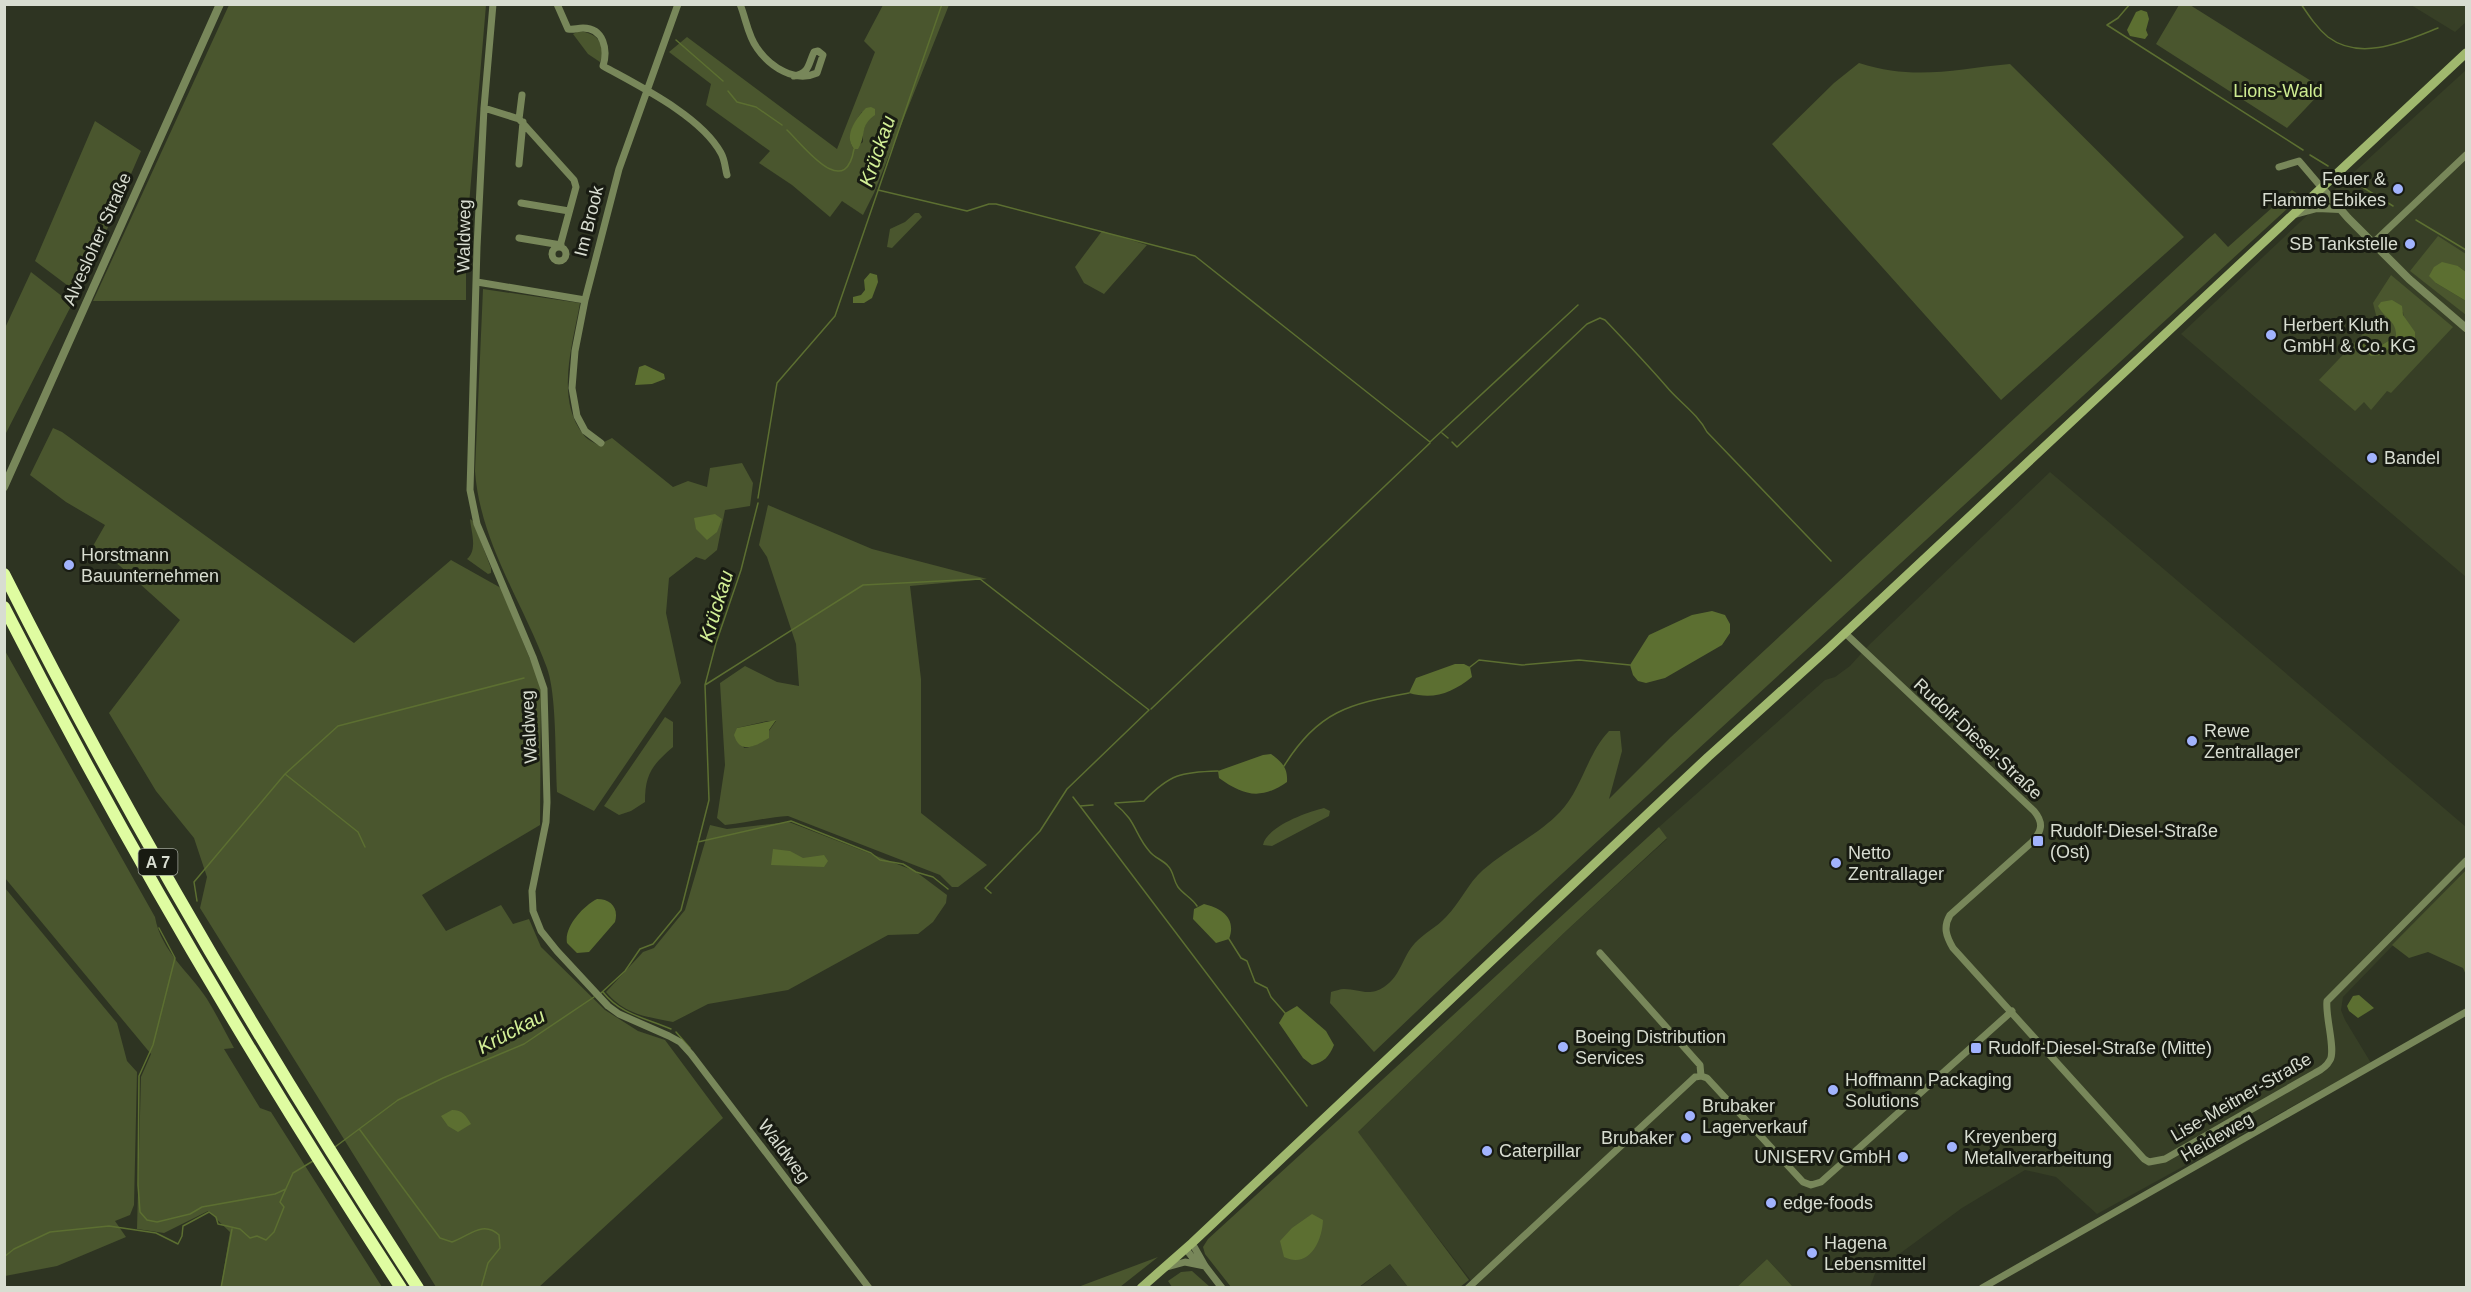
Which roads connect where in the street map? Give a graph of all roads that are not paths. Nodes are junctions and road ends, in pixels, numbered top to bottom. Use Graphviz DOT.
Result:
graph roads {
  1 [pos="220,4"];
  2 [pos="493,4"];
  3 [pos="557,4"];
  4 [pos="740,4"];
  5 [pos="676,6"];
  6 [pos="2466,53"];
  7 [pos="794,76"];
  8 [pos="646,90"];
  9 [pos="522,95"];
  10 [pos="484,108"];
  11 [pos="521,121"];
  12 [pos="2466,154"];
  13 [pos="519,164"];
  14 [pos="2279,167"];
  15 [pos="727,175"];
  16 [pos="2322,188"];
  17 [pos="521,203"];
  18 [pos="2340,209"];
  19 [pos="568,211"];
  20 [pos="2295,213"];
  21 [pos="519,238"];
  22 [pos="2373,243"];
  23 [pos="477,282"];
  24 [pos="585,300"];
  25 [pos="2466,328"];
  26 [pos="601,443"];
  27 [pos="4,487"];
  28 [pos="4,574"];
  29 [pos="4,606"];
  30 [pos="1845,633"];
  31 [pos="2466,861"];
  32 [pos="1599,953"];
  33 [pos="2012,1011"];
  34 [pos="2466,1012"];
  35 [pos="1701,1076"];
  36 [pos="1189,1246"];
  37 [pos="1205,1266"];
  38 [pos="1163,1269"];
  39 [pos="401,1287"];
  40 [pos="418,1287"];
  41 [pos="869,1287"];
  42 [pos="1141,1287"];
  43 [pos="1222,1287"];
  44 [pos="1468,1287"];
  45 [pos="1982,1287"];
  1 -- 27 [label="street, Alvesloher Straße"];
  2 -- 10 [label="street, Waldweg"];
  3 -- 8 [label="street"];
  4 -- 7 [label="street"];
  5 -- 8 [label="street, Im Brook"];
  6 -- 16 [label="main road"];
  7 -- 7 [label="street"];
  8 -- 15 [label="street"];
  8 -- 24 [label="street, Im Brook"];
  9 -- 11 [label="street"];
  10 -- 11 [label="street"];
  10 -- 23 [label="street, Waldweg"];
  11 -- 13 [label="street"];
  11 -- 19 [label="street"];
  12 -- 22 [label="street"];
  14 -- 16 [label="street"];
  16 -- 18 [label="street"];
  16 -- 20 [label="main road"];
  17 -- 19 [label="street"];
  18 -- 20 [label="street"];
  18 -- 22 [label="street"];
  19 -- 21 [label="street"];
  20 -- 30 [label="main road"];
  22 -- 25 [label="street"];
  23 -- 24 [label="street"];
  23 -- 41 [label="street, Waldweg"];
  24 -- 26 [label="street, Im Brook"];
  28 -- 40 [label="highway, A 7"];
  29 -- 39 [label="highway, A 7"];
  30 -- 33 [label="street, Rudolf-Diesel-Straße"];
  30 -- 36 [label="main road"];
  31 -- 33 [label="street, Lise-Meitner-Straße"];
  32 -- 35 [label="street"];
  33 -- 35 [label="street"];
  34 -- 45 [label="street, Heideweg"];
  35 -- 44 [label="street"];
  36 -- 37 [label="street"];
  36 -- 38 [label="main road"];
  37 -- 38 [label="street"];
  37 -- 43 [label="street"];
  38 -- 42 [label="main road"];
}
